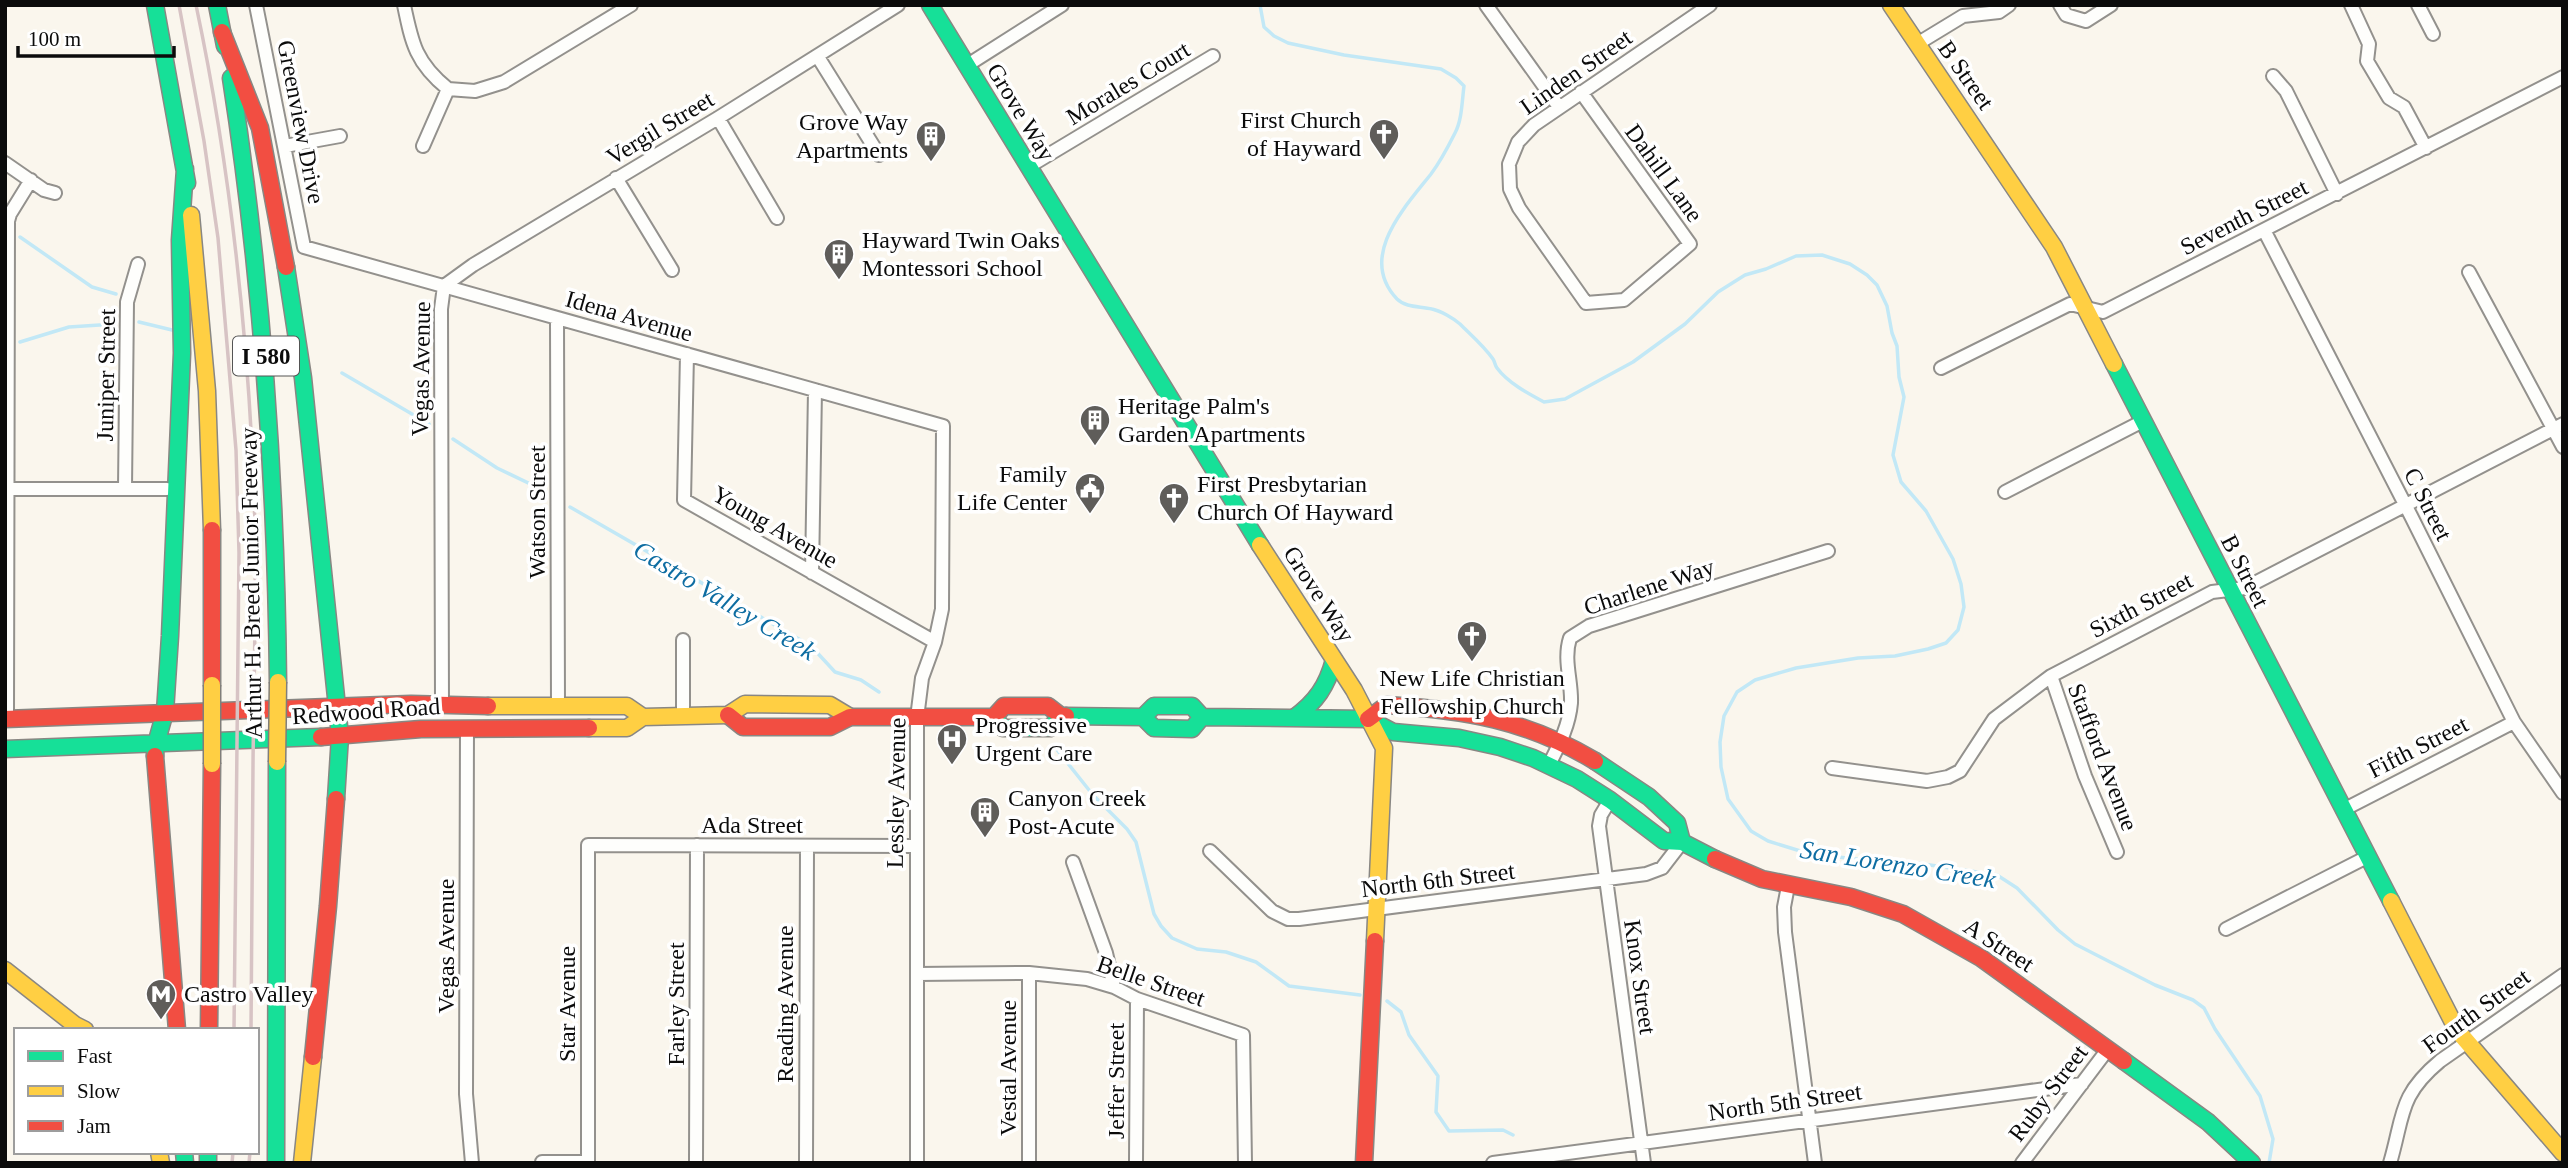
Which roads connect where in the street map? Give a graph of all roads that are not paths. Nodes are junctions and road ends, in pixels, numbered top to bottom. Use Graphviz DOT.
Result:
graph roads {
  1 [pos="155,5"];
  2 [pos="217,5"];
  3 [pos="256,5"];
  4 [pos="404,5"];
  5 [pos="631,5"];
  6 [pos="898,5"];
  7 [pos="930,5"];
  8 [pos="1062,5"];
  9 [pos="1486,5"];
  10 [pos="1710,5"];
  11 [pos="1891,5"];
  12 [pos="2009,5"];
  13 [pos="2060,5"];
  14 [pos="2111,5"];
  15 [pos="2351,5"];
  16 [pos="2417,5"];
  17 [pos="222,32"];
  18 [pos="2433,34"];
  19 [pos="1917,44"];
  20 [pos="1213,56"];
  21 [pos="818,57"];
  22 [pos="966,66"];
  23 [pos="2273,76"];
  24 [pos="2563,77"];
  25 [pos="448,89"];
  26 [pos="1581,92"];
  27 [pos="1559,107"];
  28 [pos="718,118"];
  29 [pos="340,136"];
  30 [pos="285,146"];
  31 [pos="423,146"];
  32 [pos="2426,148"];
  33 [pos="879,155"];
  34 [pos="5,163"];
  35 [pos="1028,167"];
  36 [pos="185,169"];
  37 [pos="616,178"];
  38 [pos="31,180"];
  39 [pos="55,193"];
  40 [pos="2337,194"];
  41 [pos="777,218"];
  42 [pos="2264,230"];
  43 [pos="304,247"];
  44 [pos="138,264"];
  45 [pos="671,270"];
  46 [pos="2469,272"];
  47 [pos="444,286"];
  48 [pos="1586,303"];
  49 [pos="2085,308"];
  50 [pos="557,317"];
  51 [pos="687,354"];
  52 [pos="1941,368"];
  53 [pos="815,390"];
  54 [pos="2143,421"];
  55 [pos="943,426"];
  56 [pos="2558,427"];
  57 [pos="2563,447"];
  58 [pos="125,488"];
  59 [pos="7,489"];
  60 [pos="167,489"];
  61 [pos="2006,492"];
  62 [pos="2405,506"];
  63 [pos="1828,551"];
  64 [pos="812,573"];
  65 [pos="2230,590"];
  66 [pos="683,640"];
  67 [pos="935,642"];
  68 [pos="1335,660"];
  69 [pos="2051,676"];
  70 [pos="338,705"];
  71 [pos="442,705"];
  72 [pos="558,706"];
  73 [pos="166,712"];
  74 [pos="683,715"];
  75 [pos="728,715"];
  76 [pos="1060,716"];
  77 [pos="643,717"];
  78 [pos="850,717"];
  79 [pos="994,717"];
  80 [pos="1143,717"];
  81 [pos="1202,717"];
  82 [pos="916,718"];
  83 [pos="1294,718"];
  84 [pos="6,719"];
  85 [pos="1368,719"];
  86 [pos="2514,722"];
  87 [pos="467,728"];
  88 [pos="340,736"];
  89 [pos="1560,742"];
  90 [pos="156,744"];
  91 [pos="5,749"];
  92 [pos="1549,765"];
  93 [pos="1832,768"];
  94 [pos="2563,793"];
  95 [pos="1610,800"];
  96 [pos="2343,810"];
  97 [pos="1682,842"];
  98 [pos="588,845"];
  99 [pos="697,845"];
  100 [pos="807,846"];
  101 [pos="916,846"];
  102 [pos="1210,851"];
  103 [pos="2117,852"];
  104 [pos="2367,858"];
  105 [pos="1073,862"];
  106 [pos="1606,879"];
  107 [pos="1788,886"];
  108 [pos="1377,909"];
  109 [pos="2226,929"];
  110 [pos="5,970"];
  111 [pos="1029,973"];
  112 [pos="917,974"];
  113 [pos="2563,975"];
  114 [pos="1114,987"];
  115 [pos="1137,999"];
  116 [pos="81,1028"];
  117 [pos="177,1028"];
  118 [pos="209,1028"];
  119 [pos="2467,1042"];
  120 [pos="2108,1049"];
  121 [pos="2082,1084"];
  122 [pos="1809,1121"];
  123 [pos="1641,1143"];
  124 [pos="2563,1153"];
  125 [pos="542,1162"];
  126 [pos="276,1163"];
  127 [pos="302,1163"];
  128 [pos="472,1163"];
  129 [pos="588,1163"];
  130 [pos="696,1163"];
  131 [pos="806,1163"];
  132 [pos="916,1163"];
  133 [pos="1029,1163"];
  134 [pos="1136,1163"];
  135 [pos="1245,1163"];
  136 [pos="1364,1163"];
  137 [pos="1493,1163"];
  138 [pos="1644,1163"];
  139 [pos="1815,1163"];
  140 [pos="2022,1163"];
  141 [pos="2252,1163"];
  142 [pos="2390,1163"];
  1 -- 36 [label="main road, Arthur H. Breed Junior Freeway / I 580"];
  2 -- 17 [label="main road, Arthur H. Breed Junior Freeway / I 580"];
  3 -- 30 [label="street, Greenview Drive"];
  4 -- 25 [label="street"];
  5 -- 25 [label="street"];
  6 -- 21 [label="street, Vergil Street"];
  7 -- 22 [label="main road, Grove Way"];
  8 -- 22 [label="street"];
  9 -- 27 [label="street"];
  10 -- 26 [label="street, Linden Street"];
  11 -- 19 [label="main road, B Street"];
  12 -- 19 [label="street"];
  13 -- 14 [label="street"];
  15 -- 32 [label="street"];
  16 -- 18 [label="street"];
  17 -- 70 [label="main road"];
  17 -- 126 [label="main road, Arthur H. Breed Junior Freeway / I 580, bridge"];
  19 -- 49 [label="main road, B Street"];
  20 -- 35 [label="street, Morales Court"];
  21 -- 28 [label="street, Vergil Street"];
  21 -- 33 [label="street"];
  22 -- 35 [label="main road, Grove Way"];
  23 -- 40 [label="street"];
  24 -- 32 [label="street, Seventh Street"];
  25 -- 31 [label="street"];
  26 -- 27 [label="street, Linden Street"];
  26 -- 48 [label="street, Dahill Lane"];
  27 -- 48 [label="street, Linden Street"];
  28 -- 37 [label="street, Vergil Street"];
  28 -- 41 [label="street"];
  29 -- 30 [label="street"];
  30 -- 43 [label="street, Greenview Drive"];
  32 -- 40 [label="street, Seventh Street"];
  34 -- 38 [label="street"];
  35 -- 68 [label="main road, Grove Way"];
  36 -- 73 [label="main road"];
  36 -- 118 [label="main road, Arthur H. Breed Junior Freeway / I 580, bridge"];
  37 -- 45 [label="street"];
  37 -- 47 [label="street, Vergil Street"];
  38 -- 39 [label="street"];
  38 -- 59 [label="street"];
  40 -- 42 [label="street, Seventh Street"];
  42 -- 49 [label="street, Seventh Street"];
  42 -- 62 [label="street, C Street"];
  43 -- 47 [label="street, Idena Avenue"];
  44 -- 58 [label="street, Juniper Street"];
  46 -- 56 [label="street"];
  47 -- 50 [label="street, Idena Avenue"];
  47 -- 71 [label="street, Vegas Avenue"];
  49 -- 52 [label="street, Seventh Street"];
  49 -- 54 [label="main road, B Street"];
  50 -- 51 [label="street, Idena Avenue"];
  50 -- 72 [label="street, Watson Street"];
  51 -- 53 [label="street, Idena Avenue"];
  51 -- 64 [label="street, Young Avenue"];
  53 -- 55 [label="street, Idena Avenue"];
  53 -- 64 [label="street"];
  54 -- 61 [label="street"];
  54 -- 65 [label="main road, B Street"];
  55 -- 67 [label="street, Lessley Avenue"];
  56 -- 57 [label="street"];
  56 -- 62 [label="street, Sixth Street"];
  58 -- 59 [label="street"];
  58 -- 60 [label="street"];
  59 -- 84 [label="street"];
  62 -- 65 [label="street, Sixth Street"];
  62 -- 86 [label="street, C Street"];
  63 -- 89 [label="street, Charlene Way"];
  64 -- 67 [label="street, Young Avenue"];
  65 -- 69 [label="street, Sixth Street"];
  65 -- 96 [label="main road, B Street"];
  66 -- 74 [label="street"];
  67 -- 82 [label="street, Lessley Avenue"];
  68 -- 83 [label="main road"];
  68 -- 85 [label="main road, Grove Way"];
  69 -- 93 [label="street, Sixth Street"];
  69 -- 103 [label="street, Stafford Avenue"];
  70 -- 71 [label="main road, Redwood Road"];
  70 -- 73 [label="main road, Redwood Road"];
  70 -- 88 [label="main road"];
  71 -- 72 [label="main road, Redwood Road"];
  72 -- 77 [label="main road, Redwood Road"];
  73 -- 84 [label="main road, Redwood Road"];
  73 -- 90 [label="main road"];
  74 -- 75 [label="main road, Redwood Road"];
  74 -- 77 [label="main road, Redwood Road"];
  75 -- 78 [label="main road, Redwood Road"];
  75 -- 78 [label="main road, Redwood Road"];
  76 -- 79 [label="main road, Redwood Road"];
  76 -- 79 [label="main road, Redwood Road"];
  76 -- 80 [label="main road, Redwood Road"];
  77 -- 87 [label="main road, Redwood Road"];
  78 -- 82 [label="main road, Redwood Road"];
  79 -- 82 [label="main road, Redwood Road"];
  80 -- 81 [label="main road, Redwood Road"];
  80 -- 81 [label="main road, Redwood Road"];
  81 -- 83 [label="main road, Redwood Road"];
  82 -- 101 [label="street, Lessley Avenue"];
  83 -- 85 [label="main road, Redwood Road"];
  85 -- 89 [label="main road, Redwood Road"];
  85 -- 92 [label="main road, Redwood Road"];
  85 -- 108 [label="main road, Grove Way"];
  86 -- 94 [label="street, C Street"];
  86 -- 96 [label="street, Fifth Street"];
  87 -- 88 [label="main road, Redwood Road"];
  87 -- 128 [label="street, Vegas Avenue"];
  88 -- 90 [label="main road, Redwood Road"];
  88 -- 127 [label="main road"];
  89 -- 92 [label="street, Charlene Way"];
  89 -- 97 [label="main road"];
  90 -- 91 [label="main road, Redwood Road"];
  90 -- 117 [label="main road"];
  92 -- 95 [label="main road, A Street"];
  95 -- 97 [label="main road, A Street"];
  95 -- 106 [label="street, Knox Street"];
  96 -- 104 [label="main road, B Street"];
  97 -- 106 [label="street, North 6th Street"];
  97 -- 107 [label="main road, A Street"];
  98 -- 99 [label="street, Ada Street"];
  98 -- 129 [label="street, Star Avenue"];
  99 -- 100 [label="street, Ada Street"];
  99 -- 130 [label="street, Farley Street"];
  100 -- 101 [label="street, Ada Street"];
  100 -- 131 [label="street, Reading Avenue"];
  101 -- 112 [label="street, Lessley Avenue"];
  102 -- 108 [label="street, North 6th Street"];
  104 -- 109 [label="street"];
  104 -- 119 [label="main road, B Street"];
  105 -- 114 [label="street, Jeffer Street"];
  106 -- 108 [label="street, North 6th Street"];
  106 -- 123 [label="street, Knox Street"];
  107 -- 120 [label="main road, A Street"];
  107 -- 122 [label="street"];
  108 -- 136 [label="main road, Grove Way"];
  110 -- 116 [label="main road"];
  111 -- 112 [label="street, Belle Street"];
  111 -- 114 [label="street, Belle Street"];
  111 -- 133 [label="street, Vestal Avenue"];
  112 -- 132 [label="street, Lessley Avenue"];
  113 -- 119 [label="street, Fourth Street"];
  114 -- 115 [label="street, Belle Street"];
  115 -- 134 [label="street, Jeffer Street"];
  115 -- 135 [label="street, Belle Street"];
  119 -- 124 [label="main road, B Street"];
  119 -- 142 [label="street, Fourth Street"];
  120 -- 121 [label="street, Ruby Street"];
  120 -- 141 [label="main road, A Street"];
  121 -- 122 [label="street, North 5th Street"];
  121 -- 140 [label="street, Ruby Street"];
  122 -- 123 [label="street, North 5th Street"];
  122 -- 139 [label="street"];
  123 -- 137 [label="street, North 5th Street"];
  123 -- 138 [label="street, Knox Street"];
  125 -- 129 [label="street"];
}
